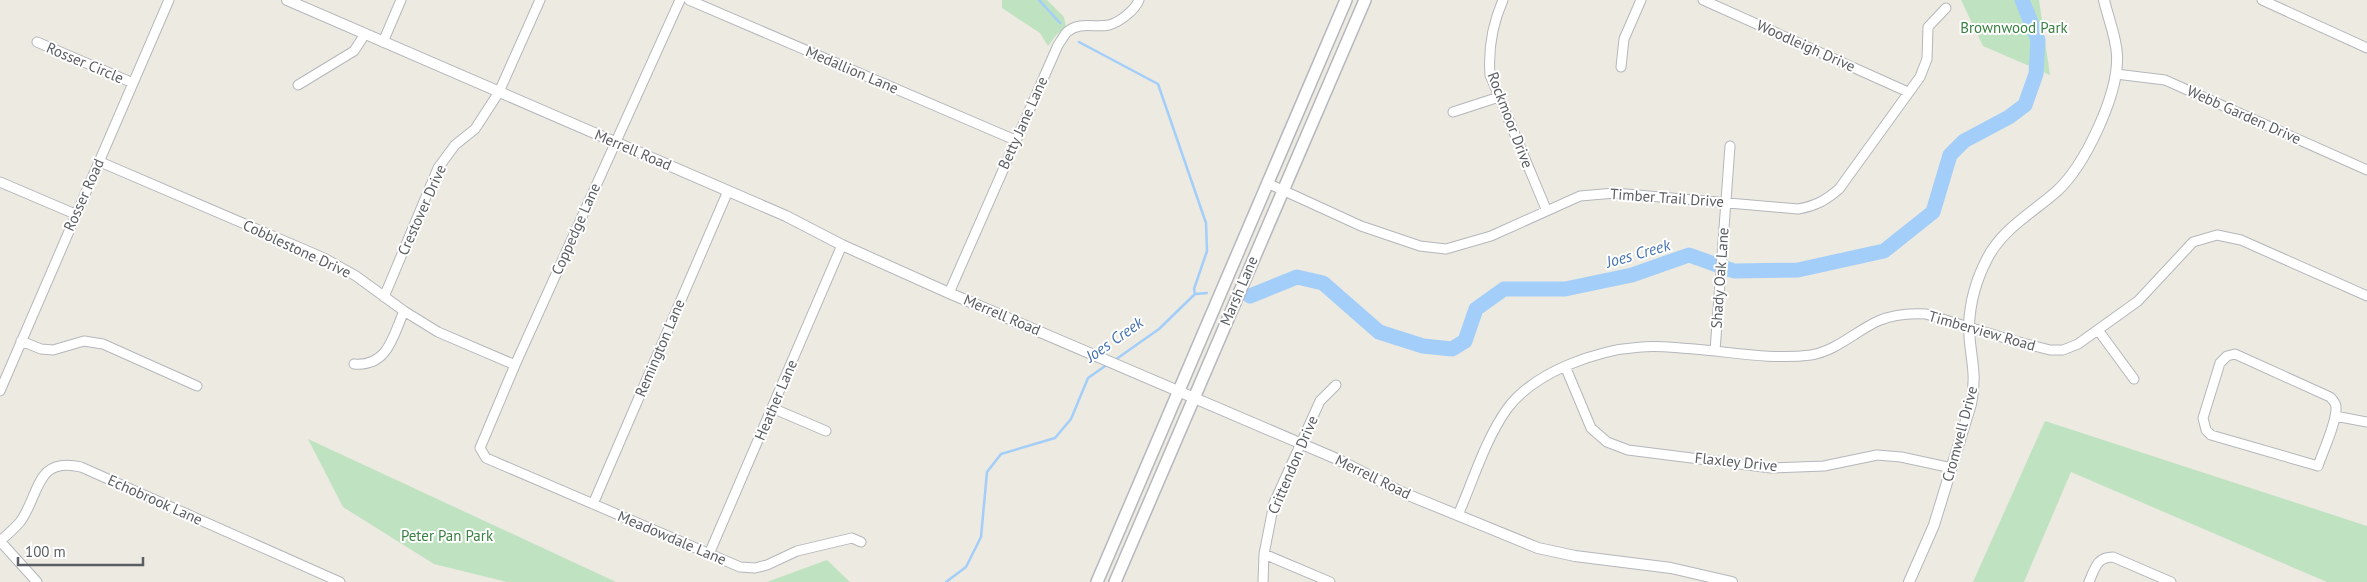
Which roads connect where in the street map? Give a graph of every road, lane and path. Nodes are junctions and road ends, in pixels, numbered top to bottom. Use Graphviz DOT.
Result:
graph roads {
  1 [pos="169,0"];
  2 [pos="287,0"];
  3 [pos="401,0"];
  4 [pos="540,0"];
  5 [pos="680,0"];
  6 [pos="689,0"];
  7 [pos="1139,0"];
  8 [pos="1346,0"];
  9 [pos="1365,0"];
  10 [pos="1503,0"];
  11 [pos="1641,0"];
  12 [pos="1703,0"];
  13 [pos="2104,0"];
  14 [pos="2262,0"];
  15 [pos="1946,8"];
  16 [pos="1337,20"];
  17 [pos="1353,27"];
  18 [pos="365,34"];
  19 [pos="37,42"];
  20 [pos="383,42"];
  21 [pos="2367,48"];
  22 [pos="1622,67"];
  23 [pos="2116,74"];
  24 [pos="133,83"];
  25 [pos="298,85"];
  26 [pos="499,92"];
  27 [pos="1908,92"];
  28 [pos="1499,97"];
  29 [pos="1453,112"];
  30 [pos="1014,140"];
  31 [pos="615,143"];
  32 [pos="1730,146"];
  33 [pos="98,161"];
  34 [pos="2367,170"];
  35 [pos="0,182"];
  36 [pos="1267,183"];
  37 [pos="728,191"];
  38 [pos="1282,192"];
  39 [pos="1726,203"];
  40 [pos="1546,209"];
  41 [pos="75,214"];
  42 [pos="842,245"];
  43 [pos="949,292"];
  44 [pos="384,296"];
  45 [pos="2367,296"];
  46 [pos="404,311"];
  47 [pos="1969,326"];
  48 [pos="2098,330"];
  49 [pos="21,341"];
  50 [pos="1715,351"];
  51 [pos="354,364"];
  52 [pos="515,365"];
  53 [pos="1565,366"];
  54 [pos="2134,379"];
  55 [pos="1336,385"];
  56 [pos="1,386"];
  57 [pos="196,386"];
  58 [pos="1178,390"];
  59 [pos="1193,397"];
  60 [pos="772,408"];
  61 [pos="2334,416"];
  62 [pos="2367,422"];
  63 [pos="826,431"];
  64 [pos="1301,443"];
  65 [pos="486,458"];
  66 [pos="1952,468"];
  67 [pos="593,504"];
  68 [pos="1458,515"];
  69 [pos="0,541"];
  70 [pos="861,542"];
  71 [pos="709,554"];
  72 [pos="1264,554"];
  73 [pos="37,582"];
  74 [pos="340,582"];
  75 [pos="1097,582"];
  76 [pos="1115,582"];
  77 [pos="1263,582"];
  78 [pos="1330,582"];
  79 [pos="1732,582"];
  80 [pos="1909,582"];
  81 [pos="2089,582"];
  82 [pos="2171,582"];
  1 -- 24 [label="street, Rosser Road"];
  2 -- 18 [label="street, Merrell Road"];
  3 -- 20 [label="street"];
  4 -- 26 [label="street, Crestover Drive"];
  5 -- 31 [label="street, Coppedge Lane"];
  6 -- 30 [label="street, Medallion Lane"];
  7 -- 30 [label="street, Betty Jane Lane"];
  8 -- 16 [label="main road, Marsh Lane"];
  9 -- 17 [label="main road, Marsh Lane"];
  10 -- 28 [label="street, Rockmoor Drive"];
  11 -- 22 [label="street"];
  12 -- 27 [label="street, Woodleigh Drive"];
  13 -- 23 [label="street, Cromwell Drive"];
  14 -- 21 [label="street"];
  15 -- 27 [label="street, Timber Trail Drive"];
  16 -- 17 [label="main road"];
  16 -- 36 [label="main road, Marsh Lane"];
  17 -- 38 [label="main road, Marsh Lane"];
  18 -- 20 [label="street, Merrell Road"];
  18 -- 25 [label="street"];
  19 -- 24 [label="street, Rosser Circle"];
  20 -- 26 [label="street, Merrell Road"];
  23 -- 34 [label="street, Webb Garden Drive"];
  23 -- 47 [label="street, Cromwell Drive"];
  24 -- 33 [label="street, Rosser Road"];
  26 -- 31 [label="street, Merrell Road"];
  26 -- 44 [label="street, Crestover Drive"];
  27 -- 39 [label="street, Timber Trail Drive"];
  28 -- 29 [label="street"];
  28 -- 40 [label="street, Rockmoor Drive"];
  30 -- 43 [label="street, Betty Jane Lane"];
  31 -- 37 [label="street, Merrell Road"];
  31 -- 52 [label="street, Coppedge Lane"];
  32 -- 39 [label="street, Shady Oak Lane"];
  33 -- 41 [label="street, Rosser Road"];
  33 -- 44 [label="street, Cobblestone Drive"];
  35 -- 41 [label="street"];
  36 -- 38 [label="street, Timber Trail Drive"];
  36 -- 58 [label="main road, Marsh Lane"];
  37 -- 42 [label="street, Merrell Road"];
  37 -- 67 [label="street, Remington Lane"];
  38 -- 40 [label="street, Timber Trail Drive"];
  38 -- 59 [label="main road, Marsh Lane"];
  39 -- 40 [label="street, Timber Trail Drive"];
  39 -- 50 [label="street, Shady Oak Lane"];
  41 -- 49 [label="street, Rosser Road"];
  42 -- 43 [label="street, Merrell Road"];
  42 -- 60 [label="street, Heather Lane"];
  43 -- 58 [label="street, Merrell Road"];
  44 -- 46 [label="street, Cobblestone Drive"];
  45 -- 48 [label="street, Timberview Road"];
  46 -- 51 [label="street"];
  46 -- 52 [label="street, Cobblestone Drive"];
  47 -- 48 [label="street, Timberview Road"];
  47 -- 50 [label="street, Timberview Road"];
  47 -- 66 [label="street, Cromwell Drive"];
  48 -- 54 [label="street"];
  49 -- 56 [label="street, Rosser Road"];
  49 -- 57 [label="street"];
  50 -- 53 [label="street, Timberview Road"];
  52 -- 65 [label="street, Coppedge Lane"];
  53 -- 66 [label="street, Flaxley Drive"];
  53 -- 68 [label="street, Timberview Road"];
  55 -- 64 [label="street, Crittendon Drive"];
  58 -- 59 [label="street, Merrell Road"];
  58 -- 75 [label="main road, Marsh Lane"];
  59 -- 64 [label="street, Merrell Road"];
  59 -- 76 [label="main road, Marsh Lane"];
  60 -- 63 [label="street"];
  60 -- 71 [label="street, Heather Lane"];
  61 -- 61 [label="street"];
  61 -- 62 [label="street"];
  64 -- 68 [label="street, Merrell Road"];
  64 -- 72 [label="street, Crittendon Drive"];
  65 -- 67 [label="street, Meadowdale Lane"];
  66 -- 80 [label="street, Cromwell Drive"];
  67 -- 71 [label="street, Meadowdale Lane"];
  68 -- 79 [label="street, Merrell Road"];
  69 -- 73 [label="street"];
  69 -- 74 [label="street, Echobrook Lane"];
  70 -- 71 [label="street, Meadowdale Lane"];
  72 -- 77 [label="street, Crittendon Drive"];
  72 -- 78 [label="street"];
  81 -- 82 [label="street"];
}
